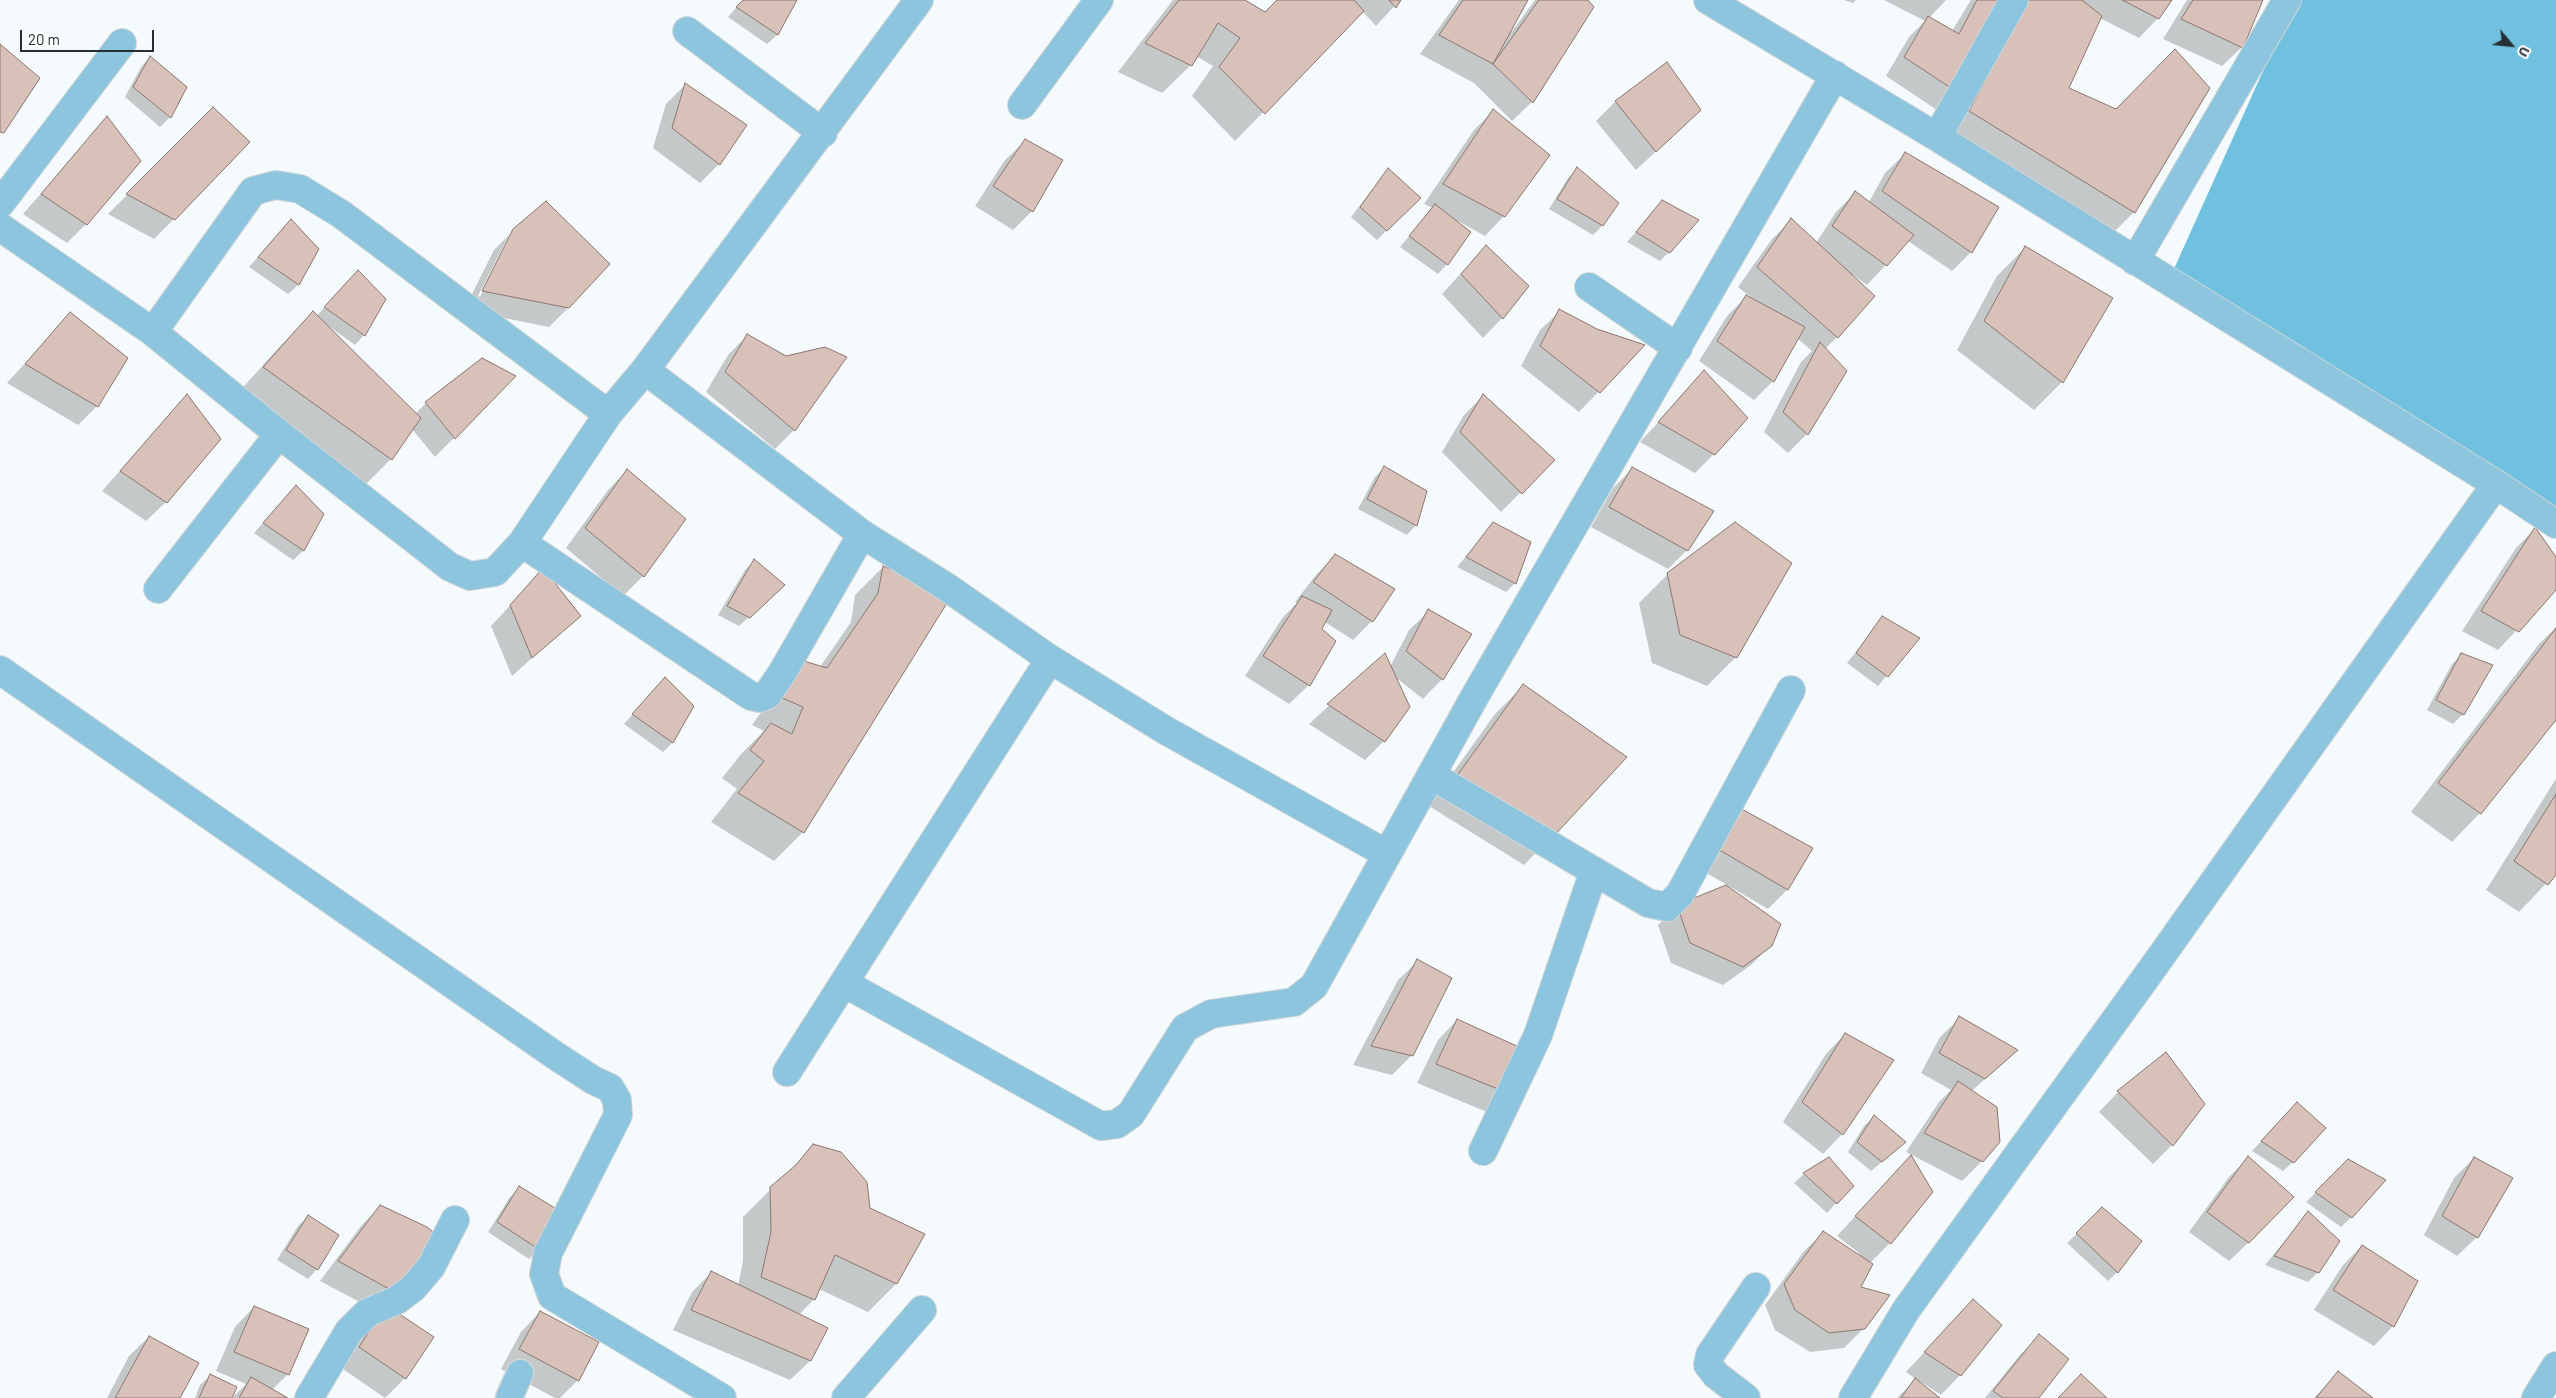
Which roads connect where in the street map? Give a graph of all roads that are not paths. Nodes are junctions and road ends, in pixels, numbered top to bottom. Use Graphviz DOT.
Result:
graph roads {
  1 [pos="919,0"];
  2 [pos="1099,0"];
  3 [pos="1708,0"];
  4 [pos="2014,0"];
  5 [pos="2287,0"];
  6 [pos="687,31"];
  7 [pos="122,43"];
  8 [pos="1835,75"];
  9 [pos="1022,105"];
  10 [pos="823,133"];
  11 [pos="1937,137"];
  12 [pos="0,204"];
  13 [pos="0,228"];
  14 [pos="2135,261"];
  15 [pos="1589,287"];
  16 [pos="153,332"];
  17 [pos="1678,348"];
  18 [pos="645,370"];
  19 [pos="608,414"];
  20 [pos="279,434"];
  21 [pos="2496,484"];
  22 [pos="2556,524"];
  23 [pos="862,534"];
  24 [pos="522,543"];
  25 [pos="158,589"];
  26 [pos="1050,658"];
  27 [pos="0,670"];
  28 [pos="1791,690"];
  29 [pos="1431,776"];
  30 [pos="1387,854"];
  31 [pos="1594,871"];
  32 [pos="844,983"];
  33 [pos="788,1072"];
  34 [pos="1483,1151"];
  35 [pos="456,1220"];
  36 [pos="1756,1287"];
  37 [pos="922,1310"];
  38 [pos="2556,1366"];
  39 [pos="520,1373"];
  40 [pos="309,1398"];
  41 [pos="509,1398"];
  42 [pos="722,1398"];
  43 [pos="846,1398"];
  44 [pos="1746,1398"];
  45 [pos="1853,1398"];
  46 [pos="2536,1398"];
  1 -- 10 [label="street"];
  2 -- 9 [label="street"];
  3 -- 8 [label="street"];
  4 -- 11 [label="street"];
  5 -- 14 [label="street"];
  6 -- 10 [label="street"];
  7 -- 12 [label="street"];
  8 -- 11 [label="street"];
  8 -- 17 [label="street"];
  10 -- 18 [label="street"];
  11 -- 14 [label="street"];
  13 -- 16 [label="street"];
  14 -- 21 [label="street"];
  15 -- 17 [label="street"];
  16 -- 19 [label="street"];
  16 -- 20 [label="street"];
  17 -- 29 [label="street"];
  18 -- 19 [label="street"];
  18 -- 23 [label="street"];
  19 -- 24 [label="street"];
  20 -- 24 [label="street"];
  20 -- 25 [label="street"];
  21 -- 22 [label="street"];
  21 -- 45 [label="street"];
  23 -- 24 [label="street"];
  23 -- 26 [label="street"];
  26 -- 30 [label="street"];
  26 -- 32 [label="street"];
  27 -- 42 [label="street"];
  28 -- 31 [label="street"];
  29 -- 30 [label="street"];
  29 -- 31 [label="street"];
  30 -- 32 [label="street"];
  31 -- 34 [label="street"];
  32 -- 33 [label="street"];
  35 -- 40 [label="street"];
  36 -- 44 [label="street"];
  37 -- 43 [label="street"];
  38 -- 46 [label="street"];
  39 -- 41 [label="lane"];
}
